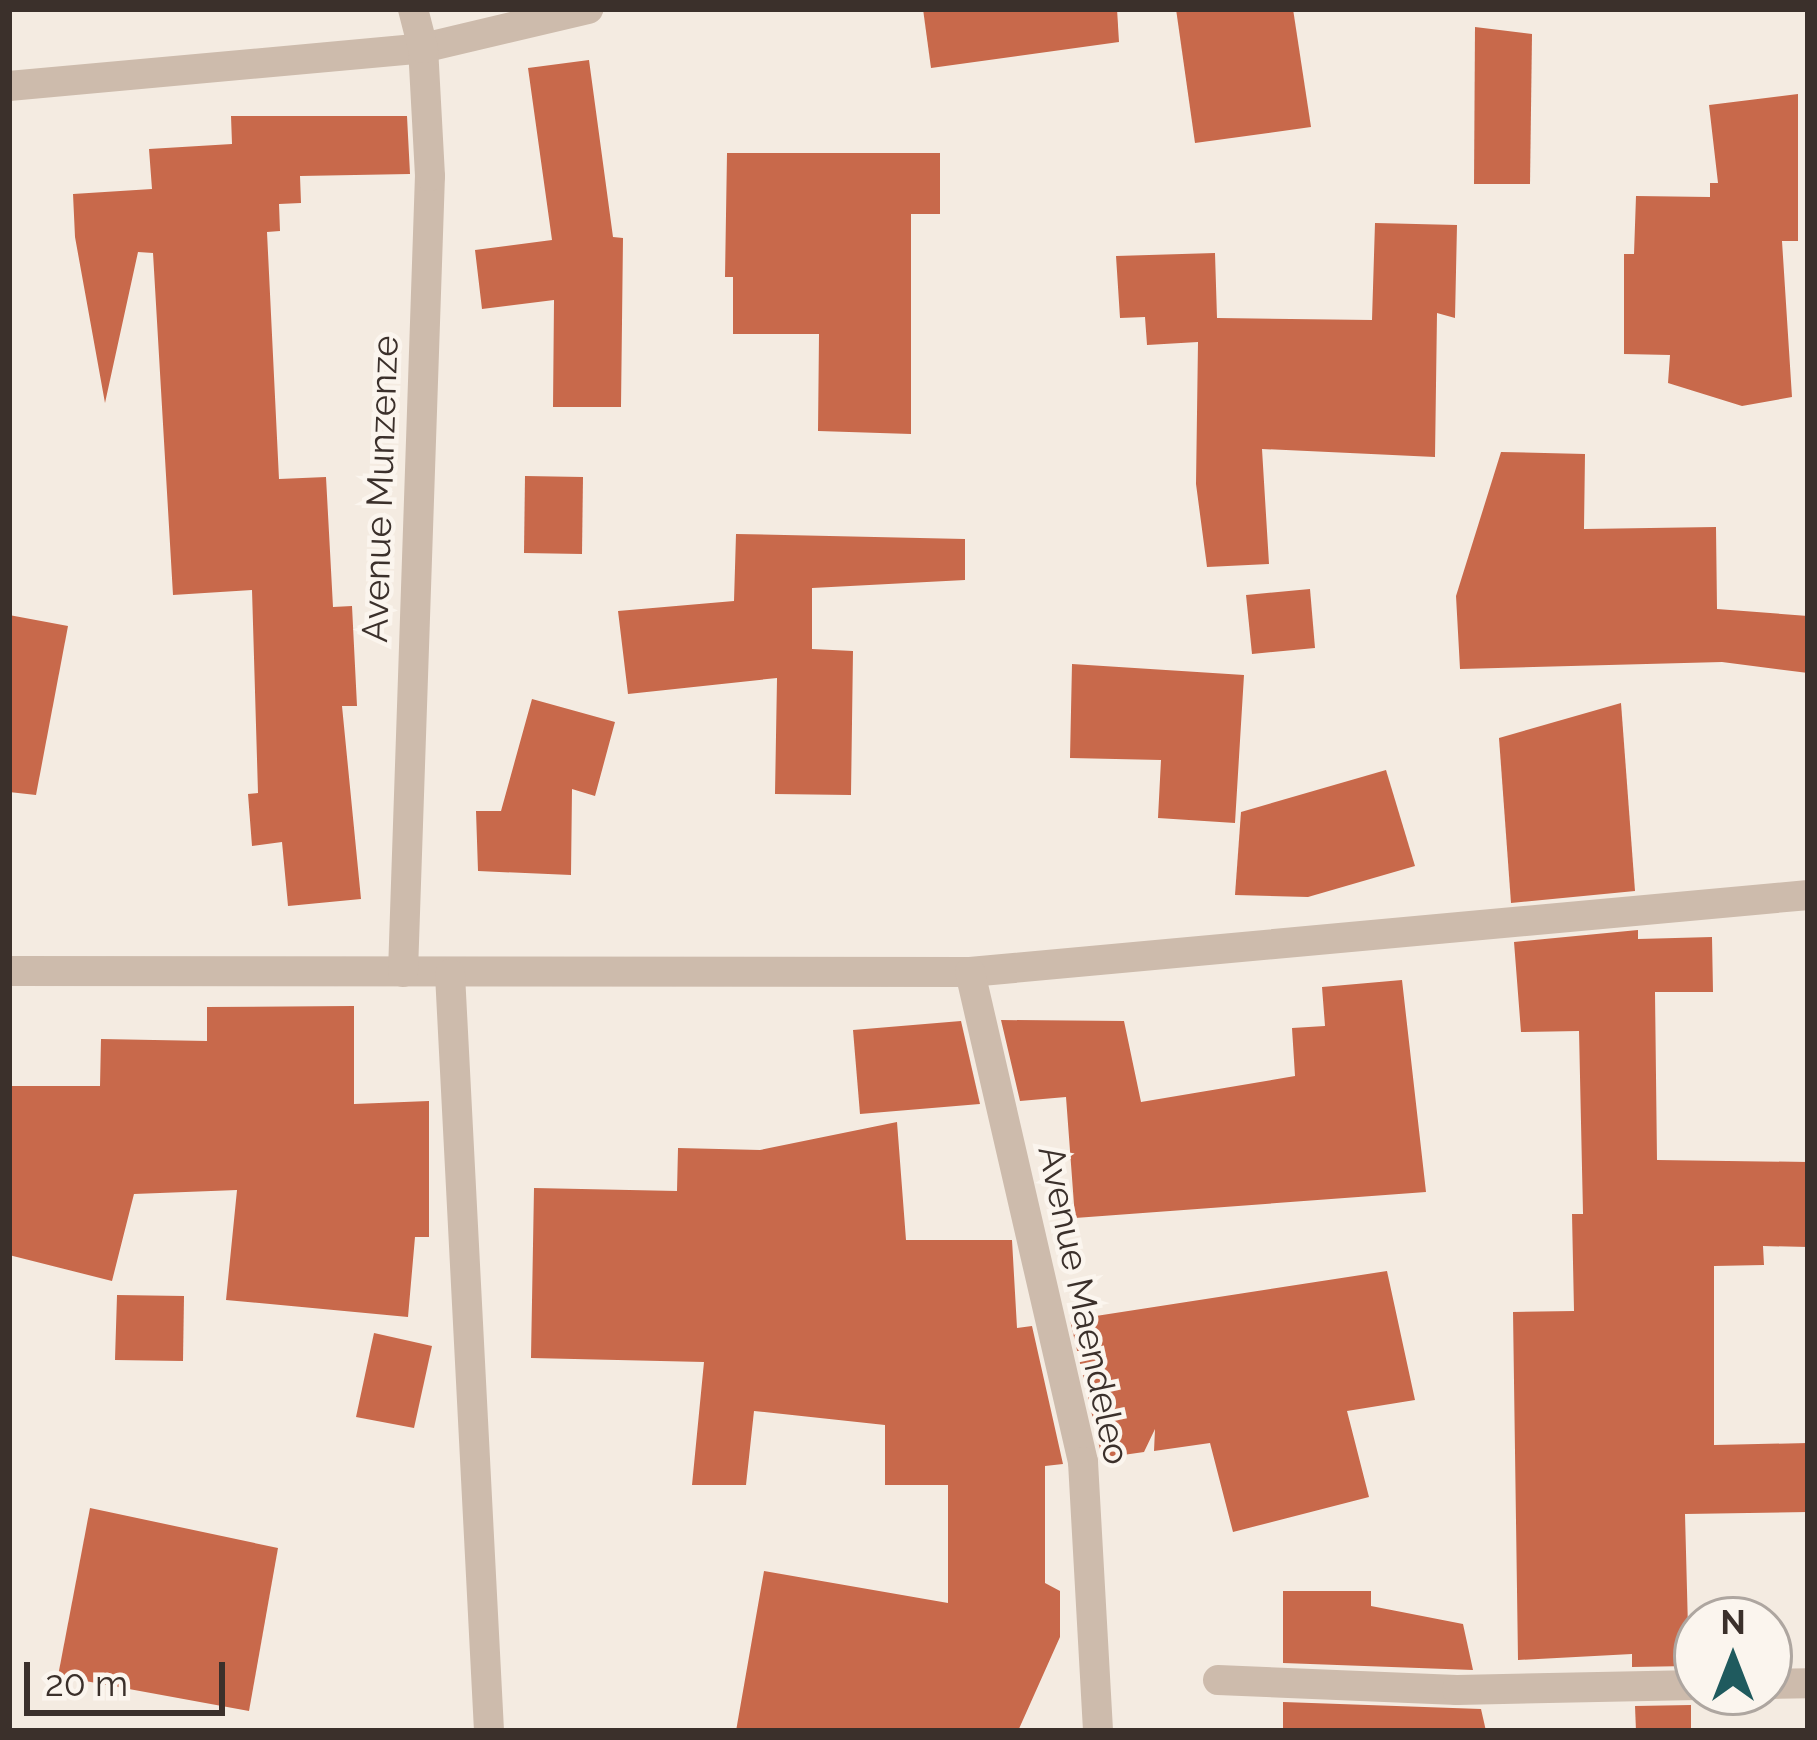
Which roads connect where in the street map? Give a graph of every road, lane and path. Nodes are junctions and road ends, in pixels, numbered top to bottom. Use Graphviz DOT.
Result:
graph roads {
  1 [pos="413,9"];
  2 [pos="588,9"];
  3 [pos="423,48"];
  4 [pos="9,86"];
  5 [pos="1808,895"];
  6 [pos="9,970"];
  7 [pos="403,972"];
  8 [pos="970,972"];
  9 [pos="450,974"];
  10 [pos="1218,1680"];
  11 [pos="1673,1686"];
  12 [pos="489,1731"];
  13 [pos="1098,1731"];
  1 -- 3 [label="street, Avenue Munzenze"];
  2 -- 3 [label="street"];
  3 -- 4 [label="street"];
  3 -- 7 [label="street, Avenue Munzenze"];
  5 -- 8 [label="street"];
  6 -- 7 [label="street"];
  7 -- 9 [label="street"];
  8 -- 9 [label="street"];
  8 -- 13 [label="street, Avenue Maendeleo"];
  9 -- 12 [label="street"];
  10 -- 11 [label="street"];
}
